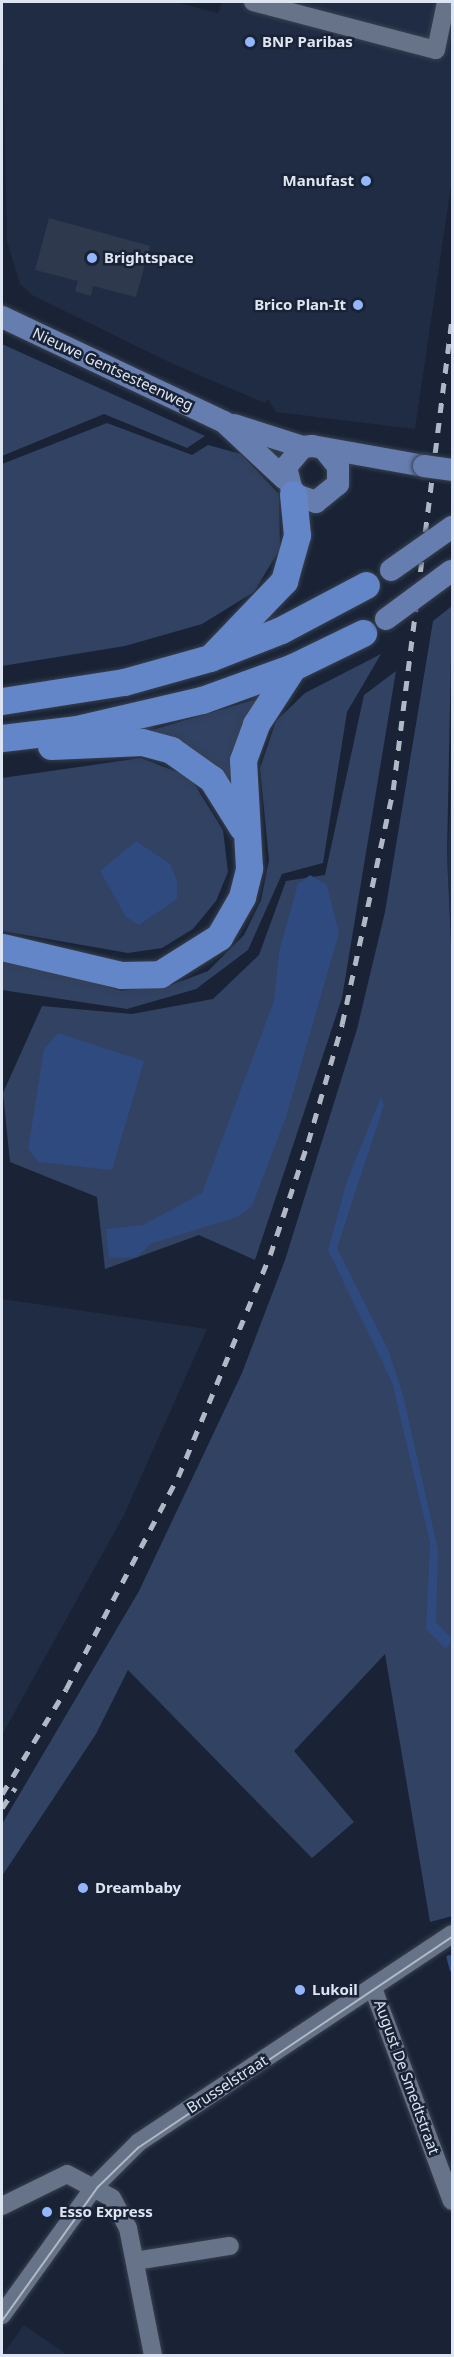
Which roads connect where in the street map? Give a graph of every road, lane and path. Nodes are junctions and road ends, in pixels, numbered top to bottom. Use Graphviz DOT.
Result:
graph roads {
  1 [pos="254,2"];
  2 [pos="446,2"];
  3 [pos="2,316"];
  4 [pos="224,422"];
  5 [pos="313,448"];
  6 [pos="453,470"];
  7 [pos="289,486"];
  8 [pos="453,527"];
  9 [pos="452,570"];
  10 [pos="366,585"];
  11 [pos="363,633"];
  12 [pos="210,658"];
  13 [pos="293,667"];
  14 [pos="2,701"];
  15 [pos="2,738"];
  16 [pos="246,835"];
  17 [pos="2,947"];
  18 [pos="453,1934"];
  19 [pos="373,1988"];
  20 [pos="95,2186"];
  21 [pos="453,2201"];
  22 [pos="2,2206"];
  23 [pos="230,2246"];
  24 [pos="135,2262"];
  25 [pos="2,2315"];
  26 [pos="153,2355"];
  1 -- 2 [label="street"];
  3 -- 4 [label="main road, Nieuwe Gentsesteenweg"];
  4 -- 5 [label="main road, Nieuwe Gentsesteenweg"];
  4 -- 7 [label="main road, Nieuwe Gentsesteenweg"];
  5 -- 6 [label="main road, Nieuwe Gentsesteenweg, bridge"];
  5 -- 7 [label="main road"];
  5 -- 7 [label="main road"];
  7 -- 12 [label="highway"];
  8 -- 10 [label="main road, bridge"];
  9 -- 11 [label="main road, bridge"];
  10 -- 12 [label="highway"];
  11 -- 13 [label="highway"];
  12 -- 14 [label="highway"];
  13 -- 15 [label="highway"];
  13 -- 16 [label="highway"];
  15 -- 16 [label="highway"];
  16 -- 17 [label="highway"];
  18 -- 19 [label="street, Brusselstraat"];
  19 -- 20 [label="street, Brusselstraat"];
  19 -- 21 [label="street, August De Smedtstraat"];
  20 -- 22 [label="street"];
  20 -- 24 [label="street"];
  20 -- 25 [label="street, Brusselstraat"];
  23 -- 24 [label="street"];
  24 -- 26 [label="street"];
}
